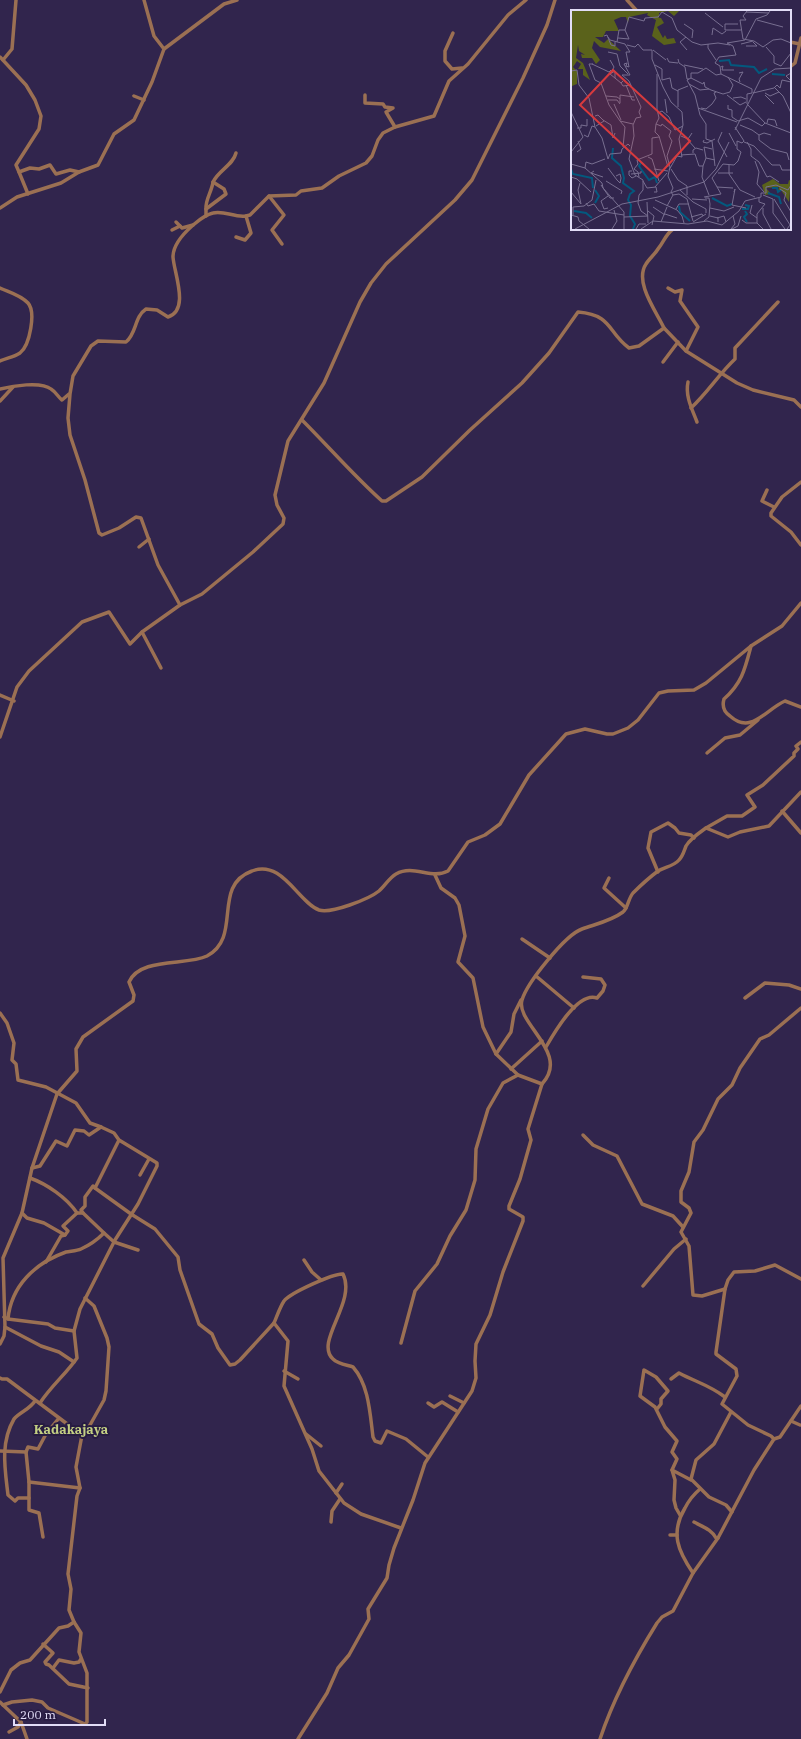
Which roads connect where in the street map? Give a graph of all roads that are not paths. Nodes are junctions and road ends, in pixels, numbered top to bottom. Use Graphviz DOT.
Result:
graph roads {
  1 [pos="16,0"];
  2 [pos="144,0"];
  3 [pos="237,0"];
  4 [pos="526,0"];
  5 [pos="556,0"];
  6 [pos="627,0"];
  7 [pos="636,10"];
  8 [pos="453,34"];
  9 [pos="801,38"];
  10 [pos="791,42"];
  11 [pos="800,44"];
  12 [pos="164,49"];
  13 [pos="1,59"];
  14 [pos="791,66"];
  15 [pos="463,68"];
  16 [pos="364,95"];
  17 [pos="134,96"];
  18 [pos="144,100"];
  19 [pos="395,127"];
  20 [pos="236,153"];
  21 [pos="19,172"];
  22 [pos="79,172"];
  23 [pos="213,182"];
  24 [pos="28,194"];
  25 [pos="269,196"];
  26 [pos="0,208"];
  27 [pos="206,209"];
  28 [pos="206,216"];
  29 [pos="246,216"];
  30 [pos="176,222"];
  31 [pos="194,225"];
  32 [pos="180,226"];
  33 [pos="172,230"];
  34 [pos="672,230"];
  35 [pos="236,237"];
  36 [pos="282,244"];
  37 [pos="0,288"];
  38 [pos="668,288"];
  39 [pos="778,302"];
  40 [pos="664,328"];
  41 [pos="678,342"];
  42 [pos="686,351"];
  43 [pos="0,361"];
  44 [pos="662,362"];
  45 [pos="721,372"];
  46 [pos="688,382"];
  47 [pos="14,386"];
  48 [pos="0,389"];
  49 [pos="70,394"];
  50 [pos="801,399"];
  51 [pos="0,401"];
  52 [pos="796,401"];
  53 [pos="801,407"];
  54 [pos="691,408"];
  55 [pos="302,420"];
  56 [pos="697,422"];
  57 [pos="801,482"];
  58 [pos="767,490"];
  59 [pos="774,507"];
  60 [pos="149,539"];
  61 [pos="801,545"];
  62 [pos="139,547"];
  63 [pos="801,603"];
  64 [pos="180,605"];
  65 [pos="142,632"];
  66 [pos="751,646"];
  67 [pos="161,668"];
  68 [pos="0,695"];
  69 [pos="14,701"];
  70 [pos="801,707"];
  71 [pos="760,718"];
  72 [pos="0,737"];
  73 [pos="801,742"];
  74 [pos="707,753"];
  75 [pos="801,792"];
  76 [pos="782,811"];
  77 [pos="706,828"];
  78 [pos="801,833"];
  79 [pos="694,838"];
  80 [pos="658,872"];
  81 [pos="435,875"];
  82 [pos="609,878"];
  83 [pos="626,908"];
  84 [pos="522,939"];
  85 [pos="550,958"];
  86 [pos="536,976"];
  87 [pos="583,977"];
  88 [pos="801,990"];
  89 [pos="744,998"];
  90 [pos="522,1000"];
  91 [pos="574,1008"];
  92 [pos="801,1008"];
  93 [pos="0,1013"];
  94 [pos="542,1041"];
  95 [pos="546,1047"];
  96 [pos="496,1054"];
  97 [pos="511,1069"];
  98 [pos="518,1075"];
  99 [pos="542,1084"];
  100 [pos="57,1094"];
  101 [pos="101,1127"];
  102 [pos="583,1135"];
  103 [pos="118,1140"];
  104 [pos="149,1159"];
  105 [pos="32,1168"];
  106 [pos="140,1175"];
  107 [pos="30,1178"];
  108 [pos="95,1188"];
  109 [pos="83,1212"];
  110 [pos="22,1213"];
  111 [pos="77,1213"];
  112 [pos="132,1214"];
  113 [pos="683,1227"];
  114 [pos="104,1234"];
  115 [pos="65,1235"];
  116 [pos="686,1239"];
  117 [pos="114,1242"];
  118 [pos="138,1250"];
  119 [pos="304,1260"];
  120 [pos="45,1263"];
  121 [pos="801,1278"];
  122 [pos="321,1280"];
  123 [pos="643,1286"];
  124 [pos="725,1289"];
  125 [pos="85,1298"];
  126 [pos="6,1318"];
  127 [pos="274,1323"];
  128 [pos="5,1327"];
  129 [pos="74,1331"];
  130 [pos="401,1343"];
  131 [pos="0,1344"];
  132 [pos="74,1362"];
  133 [pos="284,1370"];
  134 [pos="298,1379"];
  135 [pos="671,1379"];
  136 [pos="1,1380"];
  137 [pos="450,1396"];
  138 [pos="725,1397"];
  139 [pos="35,1401"];
  140 [pos="428,1402"];
  141 [pos="40,1403"];
  142 [pos="464,1403"];
  143 [pos="801,1406"];
  144 [pos="657,1409"];
  145 [pos="458,1412"];
  146 [pos="731,1412"];
  147 [pos="58,1418"];
  148 [pos="791,1421"];
  149 [pos="800,1425"];
  150 [pos="305,1433"];
  151 [pos="82,1435"];
  152 [pos="774,1439"];
  153 [pos="321,1446"];
  154 [pos="1,1451"];
  155 [pos="26,1452"];
  156 [pos="428,1457"];
  157 [pos="672,1470"];
  158 [pos="691,1480"];
  159 [pos="29,1482"];
  160 [pos="342,1484"];
  161 [pos="80,1488"];
  162 [pos="700,1489"];
  163 [pos="336,1493"];
  164 [pos="29,1498"];
  165 [pos="340,1499"];
  166 [pos="732,1512"];
  167 [pos="680,1515"];
  168 [pos="331,1522"];
  169 [pos="694,1522"];
  170 [pos="401,1528"];
  171 [pos="670,1535"];
  172 [pos="677,1535"];
  173 [pos="43,1537"];
  174 [pos="718,1538"];
  175 [pos="693,1573"];
  176 [pos="74,1622"];
  177 [pos="43,1644"];
  178 [pos="81,1659"];
  179 [pos="53,1668"];
  180 [pos="88,1688"];
  181 [pos="0,1692"];
  182 [pos="2,1703"];
  183 [pos="21,1722"];
  184 [pos="9,1732"];
  185 [pos="27,1739"];
  186 [pos="298,1739"];
  187 [pos="600,1739"];
  1 -- 13 [label="street"];
  2 -- 12 [label="street"];
  3 -- 12 [label="street"];
  4 -- 15 [label="street"];
  5 -- 55 [label="street"];
  6 -- 7 [label="street"];
  8 -- 15 [label="street"];
  9 -- 11 [label="street"];
  10 -- 11 [label="street"];
  11 -- 14 [label="street"];
  12 -- 18 [label="street"];
  13 -- 21 [label="street"];
  15 -- 19 [label="street"];
  16 -- 19 [label="street"];
  17 -- 18 [label="street"];
  18 -- 22 [label="street"];
  19 -- 25 [label="street"];
  20 -- 23 [label="street"];
  21 -- 22 [label="street"];
  21 -- 24 [label="street"];
  22 -- 24 [label="street"];
  23 -- 27 [label="street"];
  23 -- 27 [label="street"];
  24 -- 26 [label="street"];
  25 -- 29 [label="street"];
  25 -- 36 [label="street"];
  27 -- 28 [label="street"];
  28 -- 29 [label="street"];
  28 -- 31 [label="street"];
  29 -- 35 [label="street"];
  30 -- 32 [label="street"];
  31 -- 32 [label="street"];
  31 -- 49 [label="street"];
  32 -- 33 [label="street"];
  34 -- 40 [label="street"];
  37 -- 43 [label="street"];
  38 -- 42 [label="street"];
  39 -- 45 [label="street"];
  40 -- 41 [label="street"];
  40 -- 55 [label="street"];
  41 -- 42 [label="street"];
  41 -- 44 [label="street"];
  42 -- 45 [label="street"];
  45 -- 52 [label="street"];
  45 -- 54 [label="street"];
  46 -- 54 [label="street"];
  47 -- 48 [label="street"];
  47 -- 49 [label="street"];
  47 -- 51 [label="street"];
  49 -- 60 [label="street"];
  50 -- 52 [label="street"];
  52 -- 53 [label="street"];
  54 -- 56 [label="street"];
  55 -- 64 [label="street"];
  57 -- 59 [label="street"];
  58 -- 59 [label="street"];
  59 -- 61 [label="street"];
  60 -- 62 [label="street"];
  60 -- 64 [label="street"];
  63 -- 66 [label="street"];
  64 -- 65 [label="street"];
  65 -- 67 [label="street"];
  65 -- 69 [label="street"];
  66 -- 71 [label="street"];
  66 -- 81 [label="street"];
  68 -- 69 [label="street"];
  69 -- 72 [label="street"];
  70 -- 71 [label="street"];
  71 -- 74 [label="street"];
  73 -- 77 [label="street"];
  75 -- 76 [label="street"];
  76 -- 77 [label="street"];
  76 -- 78 [label="street"];
  77 -- 79 [label="street"];
  79 -- 80 [label="street"];
  79 -- 80 [label="street"];
  80 -- 83 [label="street"];
  81 -- 96 [label="street"];
  81 -- 100 [label="street"];
  82 -- 83 [label="street"];
  83 -- 85 [label="street"];
  84 -- 85 [label="street"];
  85 -- 86 [label="street"];
  86 -- 90 [label="street"];
  86 -- 91 [label="street"];
  87 -- 91 [label="street"];
  88 -- 89 [label="street"];
  90 -- 94 [label="street"];
  90 -- 96 [label="street"];
  91 -- 95 [label="street"];
  92 -- 113 [label="street"];
  93 -- 100 [label="street"];
  94 -- 95 [label="street"];
  94 -- 97 [label="street"];
  95 -- 99 [label="street"];
  96 -- 97 [label="street"];
  97 -- 98 [label="street"];
  98 -- 99 [label="street"];
  98 -- 130 [label="street"];
  99 -- 142 [label="street"];
  100 -- 101 [label="street"];
  100 -- 105 [label="street"];
  101 -- 103 [label="street"];
  101 -- 105 [label="street"];
  102 -- 113 [label="street"];
  103 -- 104 [label="street"];
  103 -- 108 [label="street"];
  104 -- 106 [label="street"];
  104 -- 112 [label="street"];
  105 -- 107 [label="street"];
  107 -- 110 [label="street"];
  107 -- 111 [label="street"];
  108 -- 109 [label="street"];
  108 -- 112 [label="street"];
  109 -- 111 [label="street"];
  109 -- 114 [label="street"];
  110 -- 115 [label="street"];
  110 -- 126 [label="street"];
  111 -- 115 [label="street"];
  112 -- 117 [label="street"];
  112 -- 127 [label="street"];
  113 -- 116 [label="street"];
  114 -- 117 [label="street"];
  114 -- 120 [label="street"];
  115 -- 120 [label="street"];
  116 -- 123 [label="street"];
  116 -- 124 [label="street"];
  117 -- 118 [label="street"];
  117 -- 125 [label="street"];
  119 -- 122 [label="street"];
  120 -- 126 [label="street"];
  121 -- 124 [label="street"];
  122 -- 127 [label="street"];
  122 -- 156 [label="street"];
  124 -- 138 [label="street"];
  125 -- 129 [label="street"];
  125 -- 151 [label="street"];
  126 -- 128 [label="street"];
  126 -- 129 [label="street"];
  127 -- 133 [label="street"];
  128 -- 131 [label="street"];
  128 -- 132 [label="street"];
  129 -- 132 [label="street"];
  132 -- 141 [label="street"];
  133 -- 134 [label="street"];
  133 -- 150 [label="street"];
  135 -- 138 [label="street"];
  136 -- 139 [label="street"];
  137 -- 142 [label="street"];
  138 -- 146 [label="street"];
  139 -- 141 [label="street"];
  139 -- 154 [label="street"];
  140 -- 145 [label="street"];
  141 -- 147 [label="street"];
  142 -- 145 [label="street"];
  143 -- 148 [label="street"];
  144 -- 144 [label="street"];
  144 -- 157 [label="street"];
  145 -- 156 [label="street"];
  146 -- 152 [label="street"];
  146 -- 158 [label="street"];
  147 -- 151 [label="street"];
  147 -- 155 [label="street"];
  148 -- 149 [label="street"];
  148 -- 152 [label="street"];
  150 -- 153 [label="street"];
  150 -- 163 [label="street"];
  151 -- 161 [label="street"];
  152 -- 166 [label="street"];
  154 -- 155 [label="street"];
  154 -- 164 [label="street"];
  155 -- 159 [label="street"];
  156 -- 170 [label="street"];
  157 -- 158 [label="street"];
  157 -- 167 [label="street"];
  158 -- 162 [label="street"];
  159 -- 161 [label="street"];
  159 -- 164 [label="street"];
  160 -- 163 [label="street"];
  161 -- 176 [label="street"];
  162 -- 166 [label="street"];
  162 -- 167 [label="street"];
  163 -- 165 [label="street"];
  164 -- 173 [label="street"];
  165 -- 168 [label="street"];
  165 -- 170 [label="street"];
  166 -- 174 [label="street"];
  167 -- 172 [label="street"];
  169 -- 174 [label="street"];
  170 -- 186 [label="street"];
  171 -- 172 [label="street"];
  172 -- 175 [label="street"];
  174 -- 175 [label="street"];
  175 -- 187 [label="street"];
  176 -- 177 [label="street"];
  176 -- 178 [label="street"];
  177 -- 179 [label="street"];
  177 -- 181 [label="street"];
  178 -- 179 [label="street"];
  178 -- 180 [label="street"];
  179 -- 180 [label="street"];
  180 -- 182 [label="street"];
  182 -- 183 [label="street"];
  183 -- 184 [label="street"];
  183 -- 185 [label="street"];
}
